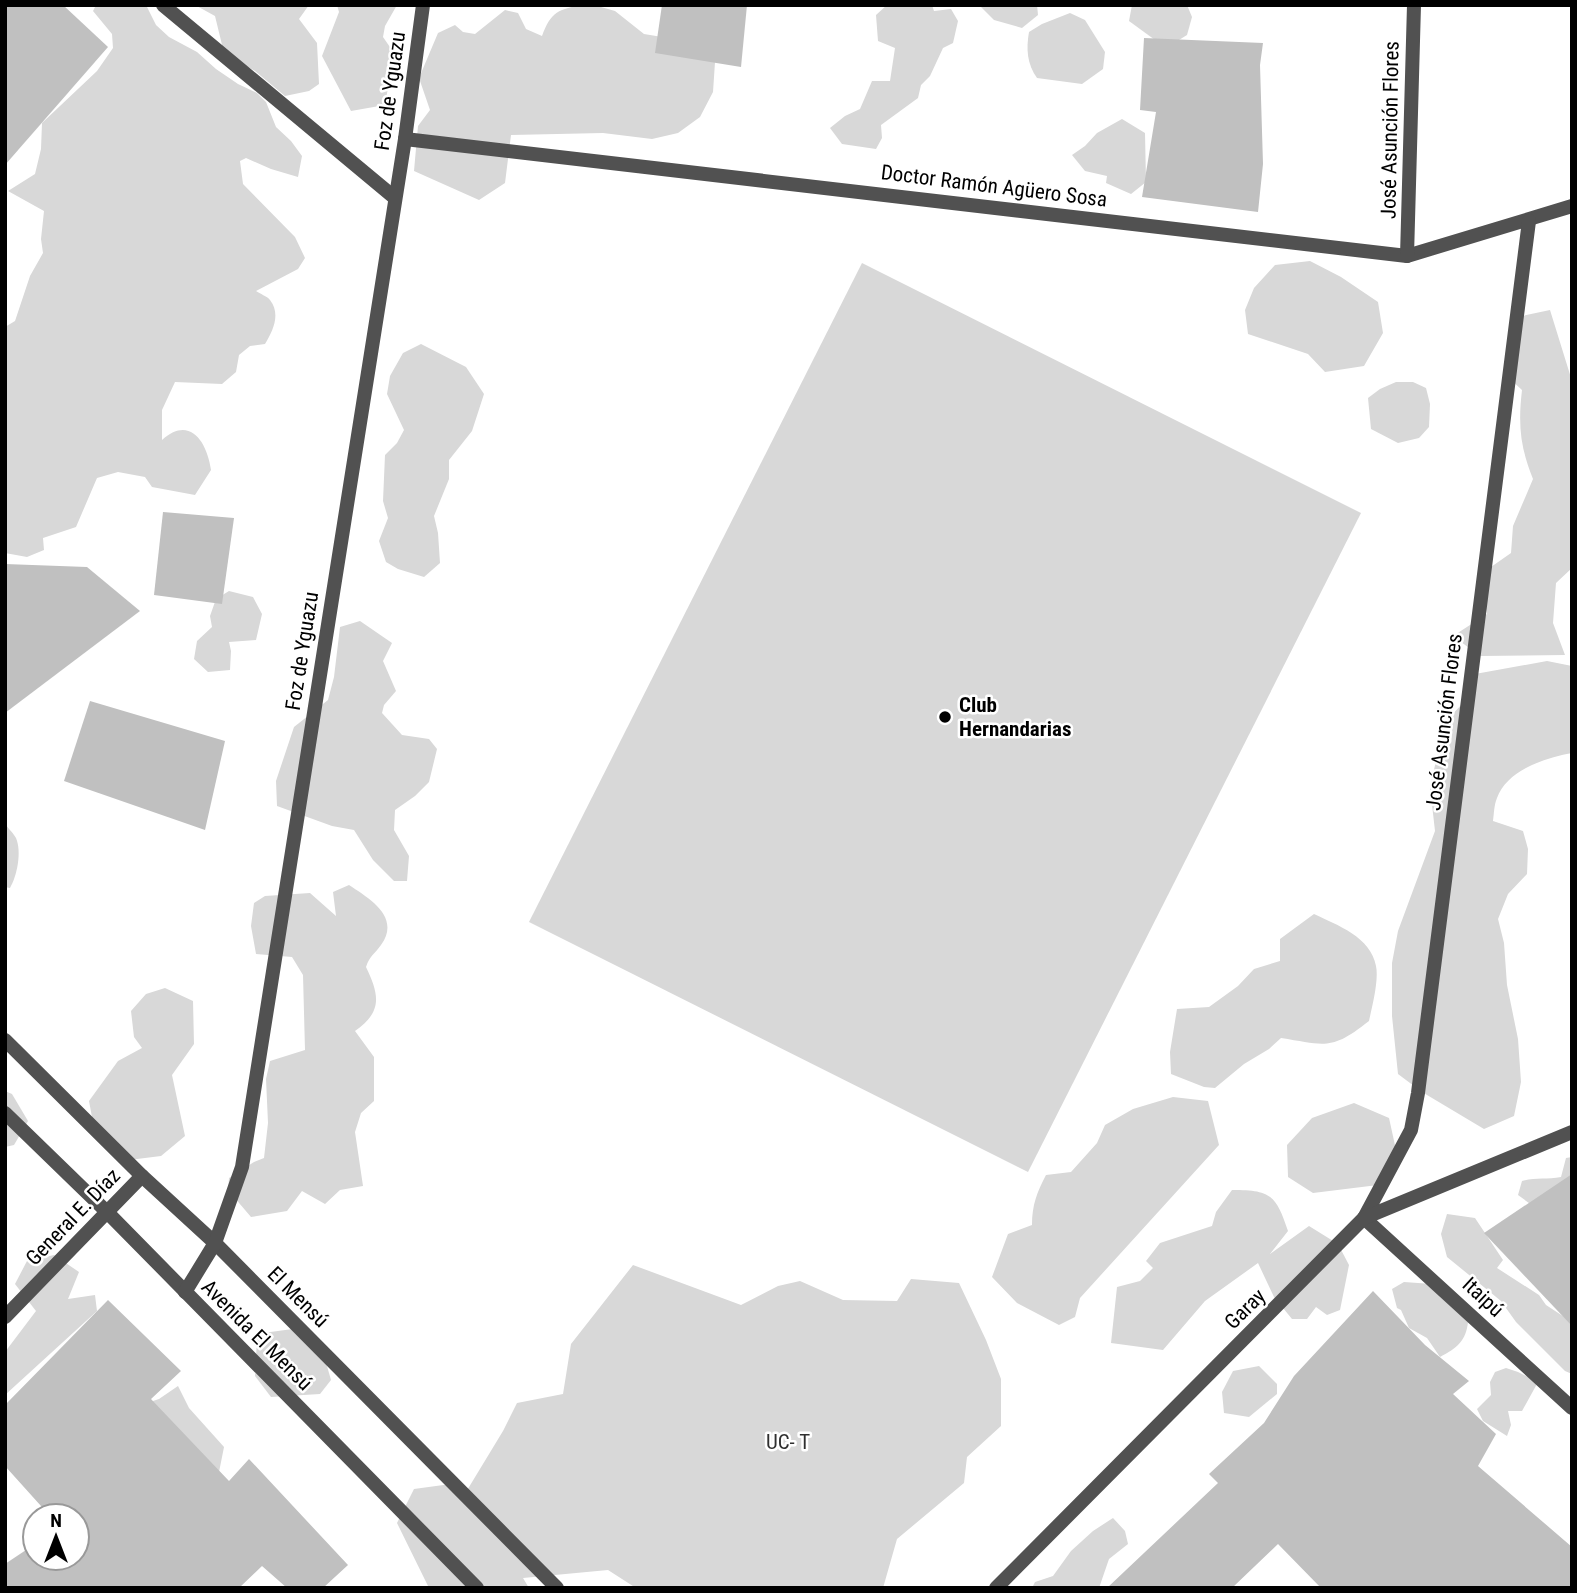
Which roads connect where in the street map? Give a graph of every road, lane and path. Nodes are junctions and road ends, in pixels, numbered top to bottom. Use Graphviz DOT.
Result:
graph roads {
  1 [pos="163,5"];
  2 [pos="423,5"];
  3 [pos="1414,5"];
  4 [pos="405,139"];
  5 [pos="395,198"];
  6 [pos="1572,206"];
  7 [pos="1529,220"];
  8 [pos="1407,256"];
  9 [pos="5,1040"];
  10 [pos="5,1113"];
  11 [pos="1572,1132"];
  12 [pos="142,1176"];
  13 [pos="107,1212"];
  14 [pos="1364,1218"];
  15 [pos="215,1243"];
  16 [pos="185,1292"];
  17 [pos="5,1317"];
  18 [pos="1572,1408"];
  19 [pos="477,1588"];
  20 [pos="557,1588"];
  21 [pos="996,1588"];
  1 -- 5 [label="street"];
  2 -- 4 [label="street, Foz de Yguazu"];
  3 -- 8 [label="street, José Asunción Flores"];
  4 -- 5 [label="street, Foz de Yguazu"];
  4 -- 8 [label="street, Doctor Ramón Agüero Sosa"];
  5 -- 15 [label="street, Foz de Yguazu"];
  6 -- 7 [label="street, Doctor Ramón Agüero Sosa"];
  7 -- 8 [label="street, Doctor Ramón Agüero Sosa"];
  7 -- 14 [label="street, José Asunción Flores"];
  9 -- 12 [label="street, El Mensú"];
  10 -- 13 [label="street, Avenida El Mensú"];
  11 -- 14 [label="street, Garay"];
  12 -- 13 [label="street, General E. Díaz"];
  12 -- 15 [label="street, El Mensú"];
  13 -- 16 [label="street, Avenida El Mensú"];
  13 -- 17 [label="street, General E. Díaz"];
  14 -- 18 [label="street, Itaipú"];
  14 -- 21 [label="street, Garay"];
  15 -- 16 [label="street, Foz de Yguazu"];
  15 -- 20 [label="street, El Mensú"];
  16 -- 19 [label="street, Avenida El Mensú"];
}
